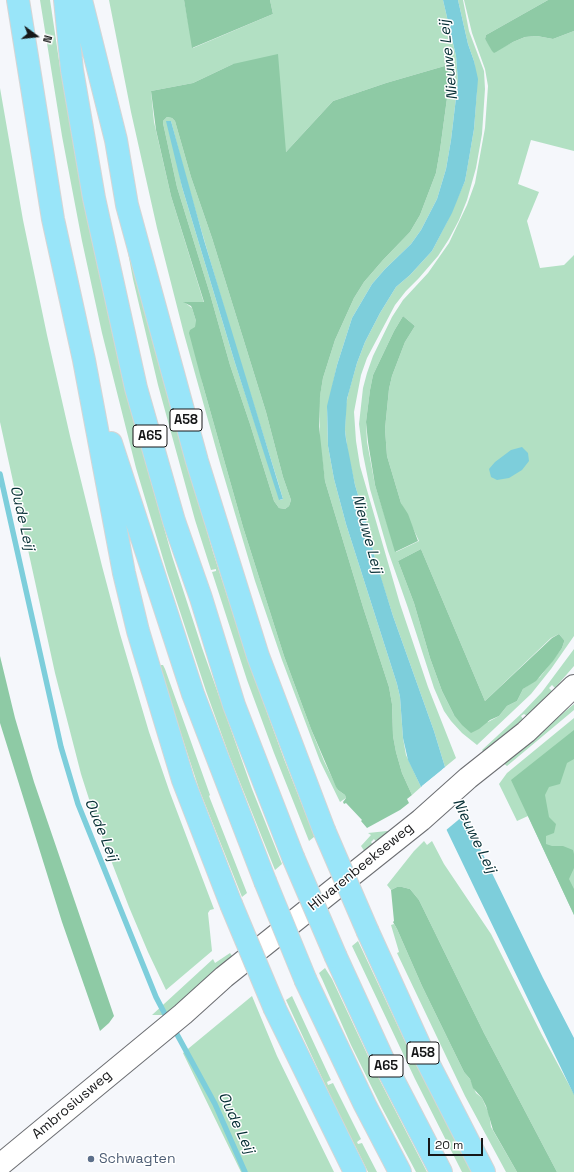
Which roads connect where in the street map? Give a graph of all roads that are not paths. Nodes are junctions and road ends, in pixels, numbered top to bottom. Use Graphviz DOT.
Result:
graph roads {
  1 [pos="18,0"];
  2 [pos="65,0"];
  3 [pos="81,0"];
  4 [pos="84,360"];
  5 [pos="574,686"];
  6 [pos="145,1045"];
  7 [pos="0,1165"];
  8 [pos="355,1172"];
  9 [pos="400,1172"];
  10 [pos="441,1172"];
  11 [pos="484,1172"];
  1 -- 4 [label="highway"];
  2 -- 10 [label="highway, A65, bridge"];
  3 -- 11 [label="highway, A58, bridge"];
  4 -- 8 [label="highway, bridge"];
  4 -- 9 [label="highway, A65, bridge"];
  5 -- 6 [label="street, Hilvarenbeekseweg"];
  6 -- 7 [label="street, Ambrosiusweg"];
}
